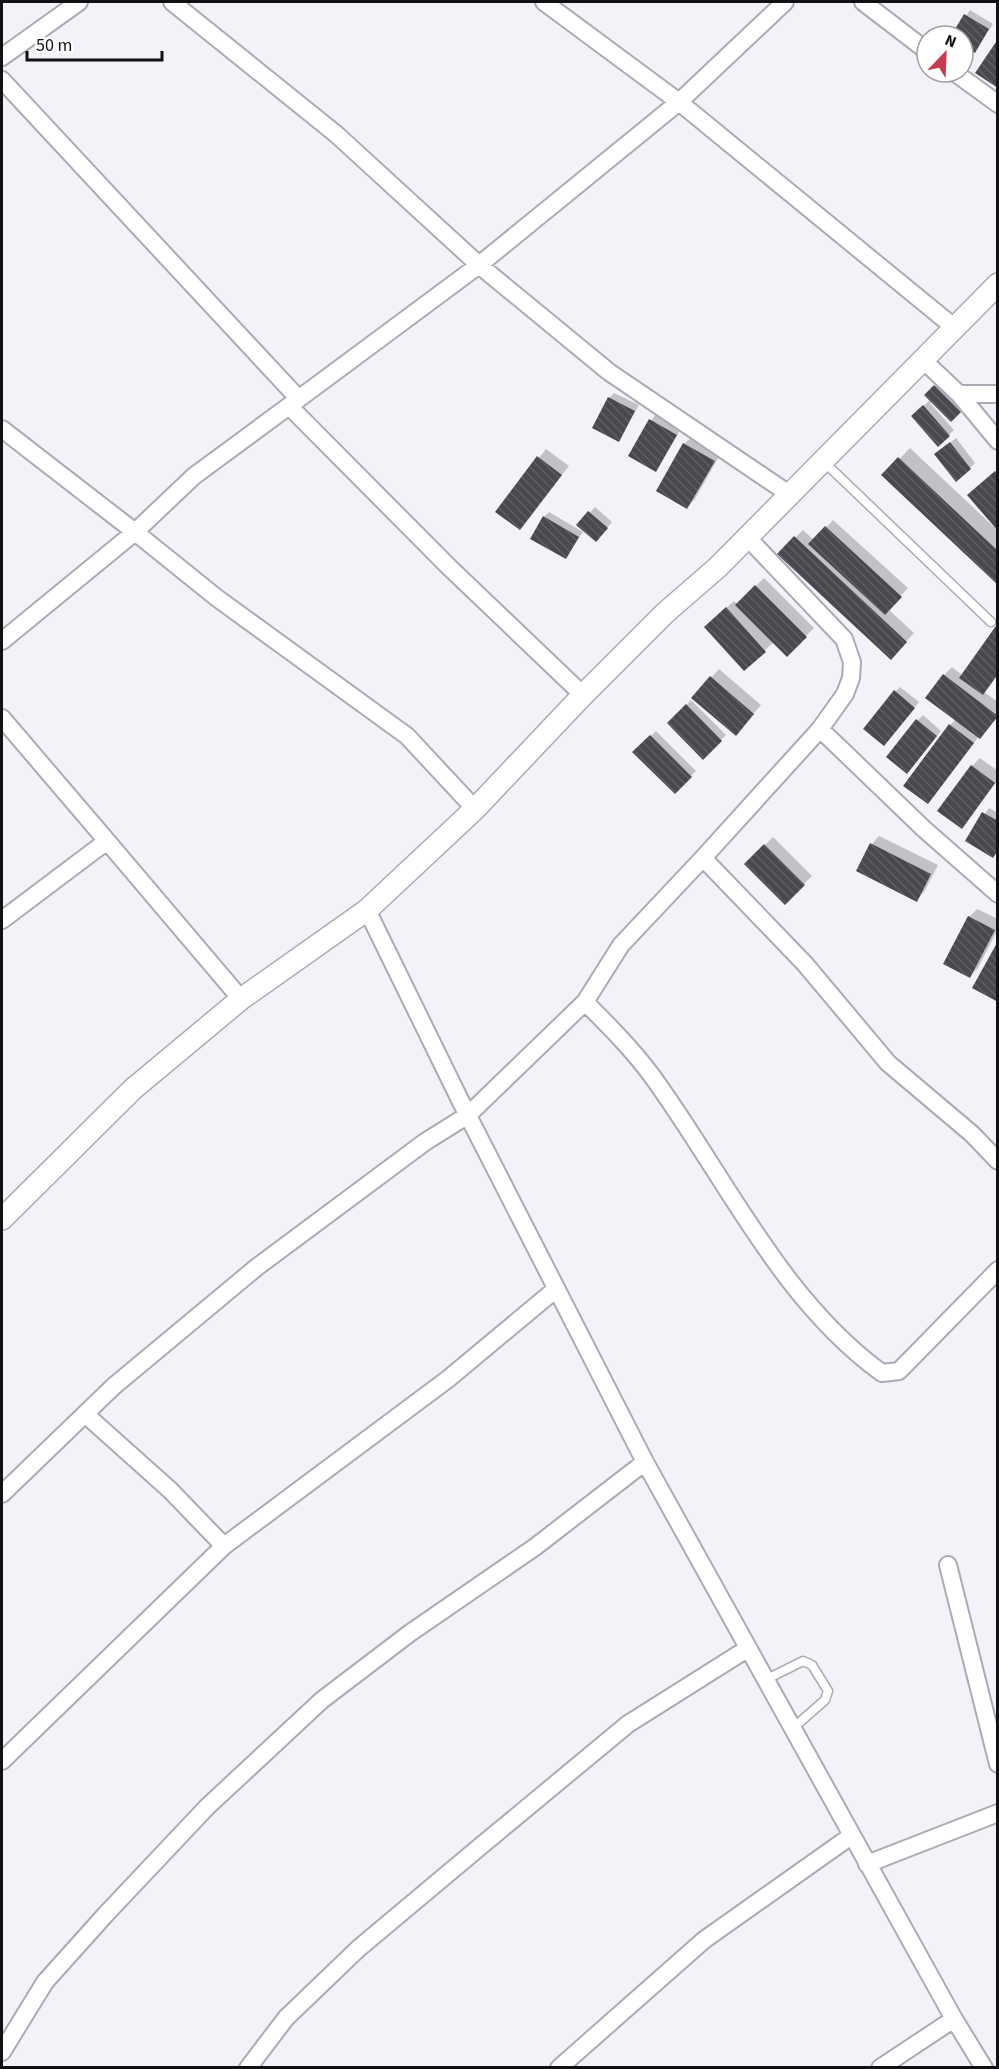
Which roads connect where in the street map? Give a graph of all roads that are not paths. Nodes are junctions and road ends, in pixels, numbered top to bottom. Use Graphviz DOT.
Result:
graph roads {
  1 [pos="79,2"];
  2 [pos="172,2"];
  3 [pos="544,2"];
  4 [pos="785,2"];
  5 [pos="863,2"];
  6 [pos="915,42"];
  7 [pos="2,57"];
  8 [pos="2,80"];
  9 [pos="970,84"];
  10 [pos="679,102"];
  11 [pos="998,104"];
  12 [pos="479,265"];
  13 [pos="998,284"];
  14 [pos="955,328"];
  15 [pos="923,360"];
  16 [pos="959,394"];
  17 [pos="998,394"];
  18 [pos="293,402"];
  19 [pos="2,429"];
  20 [pos="998,441"];
  21 [pos="822,460"];
  22 [pos="789,494"];
  23 [pos="135,532"];
  24 [pos="746,536"];
  25 [pos="991,622"];
  26 [pos="2,641"];
  27 [pos="583,695"];
  28 [pos="2,718"];
  29 [pos="820,729"];
  30 [pos="475,809"];
  31 [pos="107,841"];
  32 [pos="704,858"];
  33 [pos="998,894"];
  34 [pos="367,910"];
  35 [pos="2,920"];
  36 [pos="241,999"];
  37 [pos="585,1002"];
  38 [pos="468,1115"];
  39 [pos="998,1161"];
  40 [pos="2,1219"];
  41 [pos="998,1270"];
  42 [pos="556,1289"];
  43 [pos="85,1414"];
  44 [pos="645,1462"];
  45 [pos="2,1494"];
  46 [pos="224,1546"];
  47 [pos="948,1565"];
  48 [pos="747,1649"];
  49 [pos="765,1680"];
  50 [pos="792,1729"];
  51 [pos="2,1761"];
  52 [pos="998,1764"];
  53 [pos="998,1813"];
  54 [pos="851,1836"];
  55 [pos="867,1864"];
  56 [pos="954,2019"];
  57 [pos="2,2052"];
  58 [pos="248,2067"];
  59 [pos="559,2067"];
  60 [pos="880,2067"];
  61 [pos="984,2067"];
  1 -- 7 [label="street"];
  2 -- 12 [label="street"];
  3 -- 10 [label="street"];
  4 -- 10 [label="street"];
  5 -- 6 [label="street"];
  8 -- 18 [label="street"];
  9 -- 11 [label="street"];
  10 -- 12 [label="street"];
  10 -- 14 [label="street"];
  12 -- 18 [label="street"];
  12 -- 22 [label="street"];
  13 -- 14 [label="street"];
  14 -- 15 [label="street"];
  15 -- 16 [label="street"];
  15 -- 21 [label="street"];
  16 -- 17 [label="street"];
  16 -- 20 [label="street"];
  18 -- 23 [label="street"];
  18 -- 27 [label="street"];
  19 -- 23 [label="street"];
  21 -- 22 [label="street"];
  21 -- 25 [label="lane"];
  22 -- 24 [label="street"];
  23 -- 26 [label="street"];
  23 -- 30 [label="street"];
  24 -- 27 [label="street"];
  24 -- 29 [label="street"];
  27 -- 30 [label="street"];
  28 -- 31 [label="street"];
  29 -- 32 [label="street"];
  29 -- 33 [label="street"];
  30 -- 34 [label="street"];
  31 -- 35 [label="street"];
  31 -- 36 [label="street"];
  32 -- 37 [label="street"];
  32 -- 39 [label="street"];
  34 -- 36 [label="street"];
  34 -- 38 [label="street"];
  36 -- 40 [label="street"];
  37 -- 38 [label="street"];
  37 -- 41 [label="street"];
  38 -- 42 [label="street"];
  38 -- 43 [label="street"];
  42 -- 44 [label="street"];
  42 -- 46 [label="street"];
  43 -- 45 [label="street"];
  43 -- 46 [label="street"];
  44 -- 48 [label="street"];
  44 -- 57 [label="street"];
  46 -- 51 [label="street"];
  47 -- 52 [label="street"];
  48 -- 49 [label="street"];
  48 -- 58 [label="street"];
  49 -- 50 [label="street"];
  49 -- 50 [label="lane"];
  50 -- 54 [label="street"];
  53 -- 55 [label="street"];
  54 -- 55 [label="street"];
  54 -- 59 [label="street"];
  55 -- 56 [label="street"];
  56 -- 60 [label="street"];
  56 -- 61 [label="street"];
}
